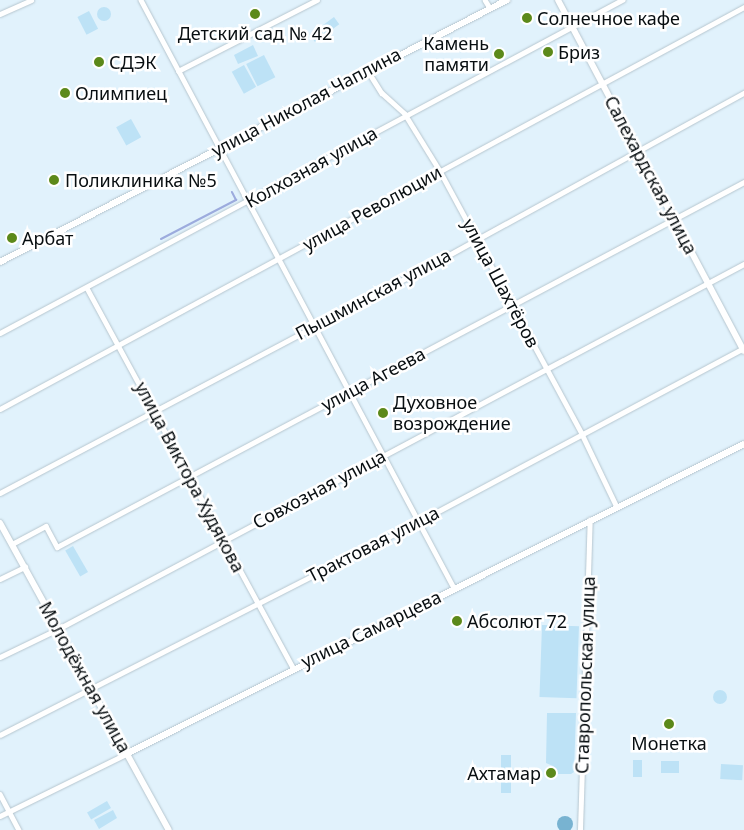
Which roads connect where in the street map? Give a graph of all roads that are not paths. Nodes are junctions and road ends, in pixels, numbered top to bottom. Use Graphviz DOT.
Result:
graph roads {
  1 [pos="31,0"];
  2 [pos="141,0"];
  3 [pos="317,0"];
  4 [pos="485,0"];
  5 [pos="507,0"];
  6 [pos="558,0"];
  7 [pos="622,0"];
  8 [pos="744,7"];
  9 [pos="490,8"];
  10 [pos="0,14"];
  11 [pos="571,27"];
  12 [pos="178,71"];
  13 [pos="368,71"];
  14 [pos="603,84"];
  15 [pos="744,93"];
  16 [pos="405,114"];
  17 [pos="220,148"];
  18 [pos="638,151"];
  19 [pos="440,170"];
  20 [pos="744,182"];
  21 [pos="248,203"];
  22 [pos="674,218"];
  23 [pos="476,237"];
  24 [pos="278,260"];
  25 [pos="0,262"];
  26 [pos="744,264"];
  27 [pos="708,283"];
  28 [pos="86,288"];
  29 [pos="512,303"];
  30 [pos="314,326"];
  31 [pos="0,333"];
  32 [pos="120,345"];
  33 [pos="744,349"];
  34 [pos="547,368"];
  35 [pos="350,391"];
  36 [pos="0,409"];
  37 [pos="154,410"];
  38 [pos="582,434"];
  39 [pos="744,444"];
  40 [pos="384,455"];
  41 [pos="189,475"];
  42 [pos="0,493"];
  43 [pos="616,507"];
  44 [pos="590,520"];
  45 [pos="420,521"];
  46 [pos="0,523"];
  47 [pos="223,539"];
  48 [pos="12,544"];
  49 [pos="25,567"];
  50 [pos="0,579"];
  51 [pos="454,588"];
  52 [pos="257,603"];
  53 [pos="58,629"];
  54 [pos="0,657"];
  55 [pos="293,668"];
  56 [pos="90,690"];
  57 [pos="0,736"];
  58 [pos="126,754"];
  59 [pos="0,794"];
  60 [pos="9,811"];
  61 [pos="0,816"];
  62 [pos="19,830"];
  63 [pos="169,830"];
  64 [pos="580,830"];
  1 -- 10 [label="street"];
  2 -- 12 [label="street"];
  3 -- 12 [label="street"];
  4 -- 9 [label="street"];
  5 -- 9 [label="street, улица Николая Чаплина"];
  6 -- 11 [label="street, Салехардская улица"];
  7 -- 11 [label="street, Колхозная улица"];
  8 -- 14 [label="street, улица Революции"];
  9 -- 13 [label="street, улица Николая Чаплина"];
  11 -- 14 [label="street, Салехардская улица"];
  11 -- 16 [label="street, Колхозная улица"];
  12 -- 17 [label="street"];
  13 -- 16 [label="street, улица Шахтёров"];
  13 -- 17 [label="street, улица Николая Чаплина"];
  14 -- 18 [label="street, Салехардская улица"];
  14 -- 19 [label="street, улица Революции"];
  15 -- 18 [label="street, Пышминская улица"];
  16 -- 19 [label="street, улица Шахтёров"];
  16 -- 21 [label="street, Колхозная улица"];
  17 -- 21 [label="street"];
  17 -- 25 [label="street, улица Николая Чаплина"];
  18 -- 22 [label="street, Салехардская улица"];
  18 -- 23 [label="street, Пышминская улица"];
  19 -- 23 [label="street, улица Шахтёров"];
  19 -- 24 [label="street, улица Революции"];
  20 -- 22 [label="street, улица Агеева"];
  21 -- 24 [label="street"];
  21 -- 28 [label="street, Колхозная улица"];
  22 -- 27 [label="street, Салехардская улица"];
  22 -- 29 [label="street, улица Агеева"];
  23 -- 29 [label="street, улица Шахтёров"];
  23 -- 30 [label="street, Пышминская улица"];
  24 -- 30 [label="street"];
  24 -- 32 [label="street, улица Революции"];
  26 -- 27 [label="street, Совхозная улица"];
  27 -- 33 [label="street, Салехардская улица"];
  27 -- 34 [label="street, Совхозная улица"];
  28 -- 31 [label="street, Колхозная улица"];
  28 -- 32 [label="street, улица Виктора Худякова"];
  29 -- 34 [label="street, улица Шахтёров"];
  29 -- 35 [label="street, улица Агеева"];
  30 -- 35 [label="street"];
  30 -- 37 [label="street, Пышминская улица"];
  32 -- 36 [label="street, улица Революции"];
  32 -- 37 [label="street, улица Виктора Худякова"];
  33 -- 38 [label="street, Трактовая улица"];
  34 -- 38 [label="street, улица Шахтёров"];
  34 -- 40 [label="street, Совхозная улица"];
  35 -- 40 [label="street"];
  35 -- 41 [label="street, улица Агеева"];
  37 -- 41 [label="street, улица Виктора Худякова"];
  37 -- 42 [label="street, Пышминская улица"];
  38 -- 43 [label="street, улица Шахтёров"];
  38 -- 45 [label="street, Трактовая улица"];
  39 -- 43 [label="street, улица Самарцева"];
  40 -- 45 [label="street"];
  40 -- 47 [label="street, Совхозная улица"];
  41 -- 47 [label="street, улица Виктора Худякова"];
  41 -- 48 [label="street, улица Агеева"];
  43 -- 44 [label="street, улица Самарцева"];
  44 -- 51 [label="street, улица Самарцева"];
  44 -- 64 [label="street, Ставропольская улица"];
  45 -- 51 [label="street"];
  45 -- 52 [label="street, Трактовая улица"];
  46 -- 48 [label="street, Молодёжная улица"];
  47 -- 52 [label="street, улица Виктора Худякова"];
  47 -- 53 [label="street, Совхозная улица"];
  48 -- 49 [label="street, Молодёжная улица"];
  49 -- 50 [label="street"];
  49 -- 53 [label="street, Молодёжная улица"];
  51 -- 55 [label="street, улица Самарцева"];
  52 -- 55 [label="street, улица Виктора Худякова"];
  52 -- 56 [label="street, Трактовая улица"];
  53 -- 54 [label="street, Совхозная улица"];
  53 -- 56 [label="street, Молодёжная улица"];
  55 -- 58 [label="street, улица Самарцева"];
  56 -- 57 [label="street, Трактовая улица"];
  56 -- 58 [label="street, Молодёжная улица"];
  58 -- 60 [label="street, улица Самарцева"];
  58 -- 63 [label="street, Молодёжная улица"];
  59 -- 60 [label="street"];
  60 -- 61 [label="street, улица Самарцева"];
  60 -- 62 [label="street"];
}
